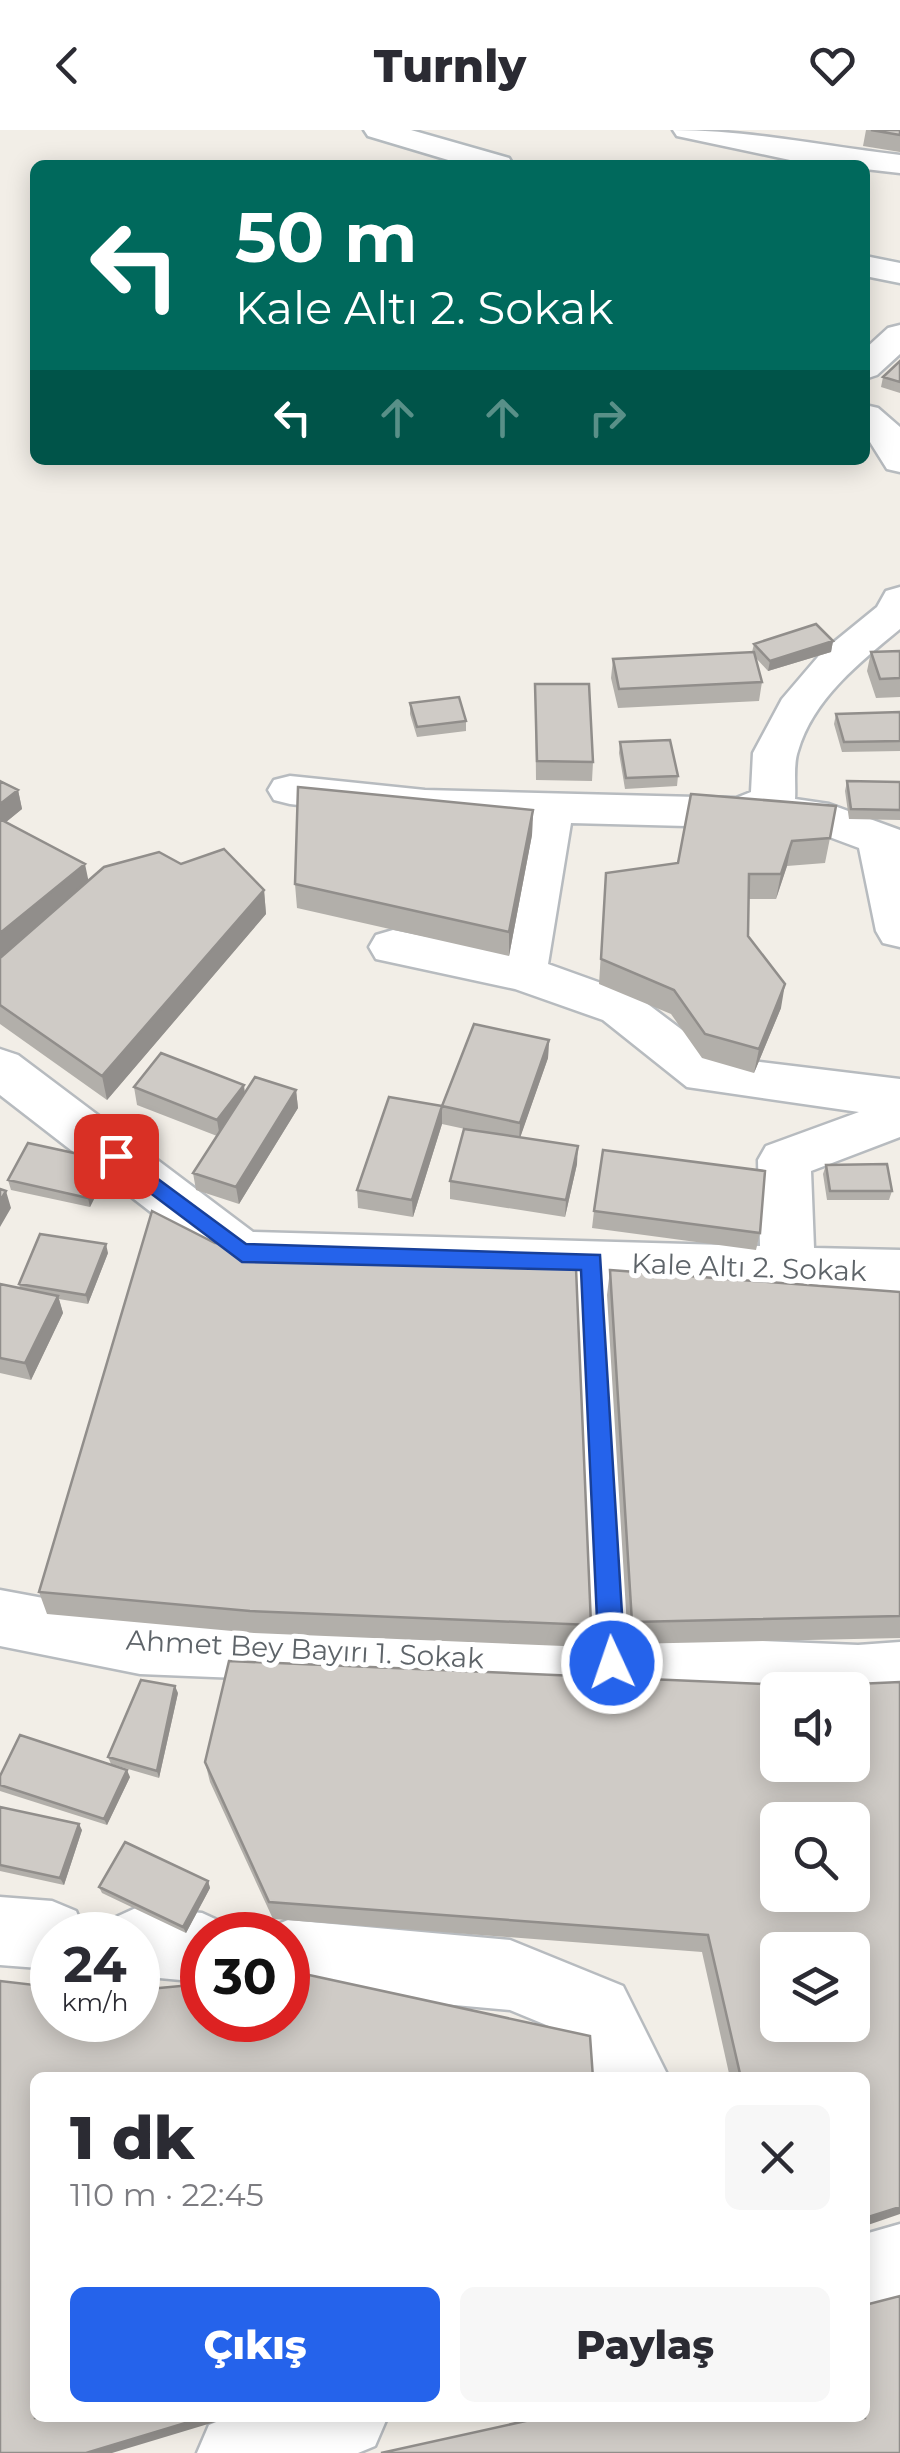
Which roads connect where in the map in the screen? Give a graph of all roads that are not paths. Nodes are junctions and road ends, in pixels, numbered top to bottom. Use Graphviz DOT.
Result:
graph roads {
  1 [pos="379,130"];
  2 [pos="688,130"];
  3 [pos="481,160"];
  4 [pos="866,160"];
  5 [pos="870,160"];
  6 [pos="900,164"];
  7 [pos="870,267"];
  8 [pos="900,273"];
  9 [pos="900,335"];
  10 [pos="870,363"];
  11 [pos="870,420"];
  12 [pos="900,460"];
  13 [pos="900,599"];
  14 [pos="882,639"];
  15 [pos="290,790"];
  16 [pos="551,810"];
  17 [pos="741,813"];
  18 [pos="890,844"];
  19 [pos="900,931"];
  20 [pos="393,947"];
  21 [pos="522,973"];
  22 [pos="0,1068"];
  23 [pos="900,1098"];
  24 [pos="900,1116"];
  25 [pos="592,1262"];
  26 [pos="788,1268"];
  27 [pos="900,1272"];
  28 [pos="0,1618"];
  29 [pos="612,1663"];
  30 [pos="900,1671"];
  31 [pos="0,1931"];
  32 [pos="30,1933"];
  33 [pos="310,1957"];
  34 [pos="630,2072"];
  35 [pos="900,2262"];
  36 [pos="870,2271"];
  37 [pos="334,2422"];
  38 [pos="237,2453"];
  1 -- 3 [label="street"];
  2 -- 4 [label="street"];
  5 -- 6 [label="street"];
  7 -- 8 [label="street"];
  9 -- 10 [label="street"];
  11 -- 12 [label="street"];
  13 -- 14 [label="street"];
  14 -- 17 [label="street"];
  15 -- 16 [label="street"];
  16 -- 17 [label="street"];
  16 -- 21 [label="street"];
  17 -- 18 [label="street"];
  18 -- 19 [label="street"];
  20 -- 21 [label="street"];
  21 -- 23 [label="street"];
  22 -- 25 [label="street, Kale Altı 2. Sokak"];
  24 -- 26 [label="street"];
  25 -- 26 [label="street, Kale Altı 2. Sokak"];
  25 -- 29 [label="street"];
  26 -- 27 [label="street, Kale Altı 2. Sokak"];
  28 -- 29 [label="street, Ahmet Bey Bayırı 1. Sokak"];
  29 -- 30 [label="street, Ahmet Bey Bayırı 1. Sokak"];
  31 -- 32 [label="street"];
  33 -- 34 [label="street"];
  35 -- 36 [label="street"];
  37 -- 38 [label="street"];
}
